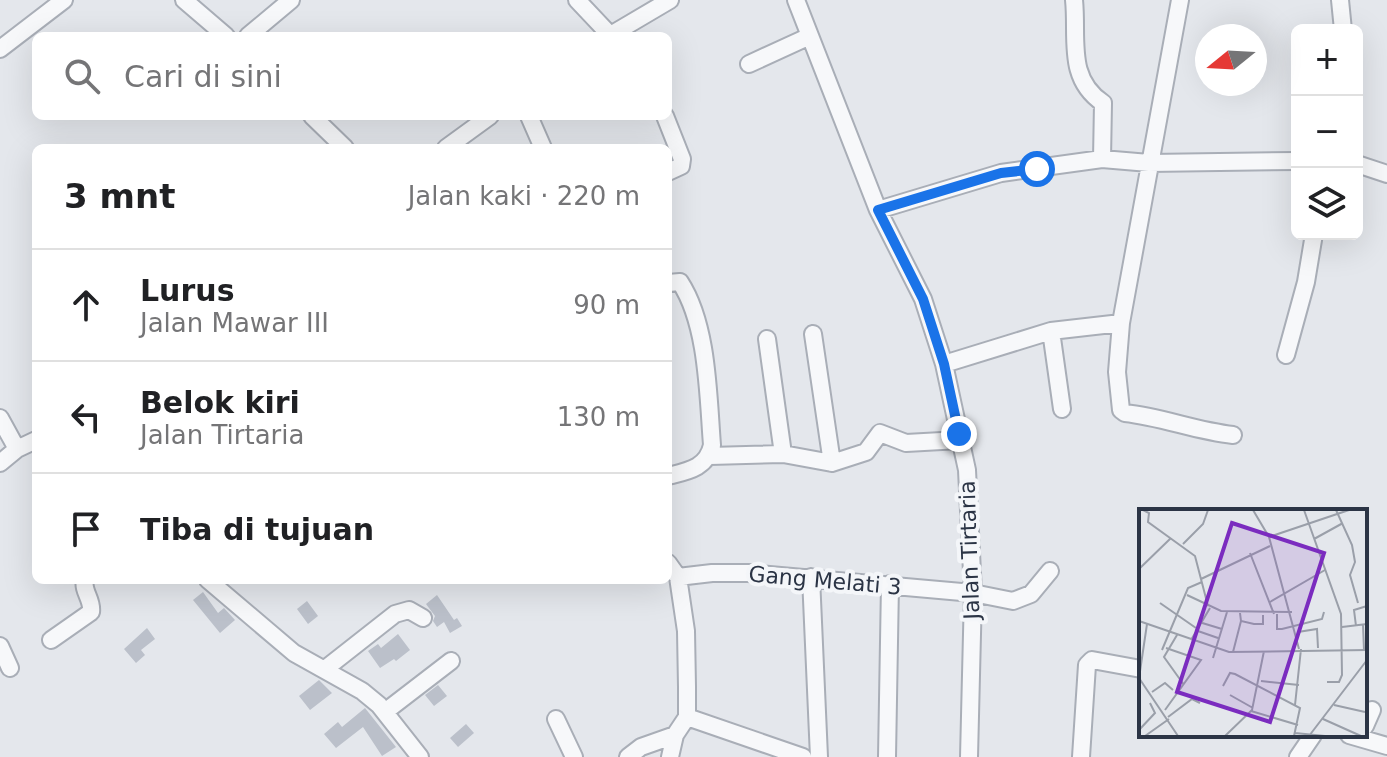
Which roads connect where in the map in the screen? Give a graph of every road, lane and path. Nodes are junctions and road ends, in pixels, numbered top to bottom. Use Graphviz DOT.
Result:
graph roads {
  1 [pos="64,0"];
  2 [pos="184,0"];
  3 [pos="291,0"];
  4 [pos="577,0"];
  5 [pos="670,0"];
  6 [pos="796,0"];
  7 [pos="1074,0"];
  8 [pos="1180,0"];
  9 [pos="1340,0"];
  10 [pos="650,4"];
  11 [pos="1342,24"];
  12 [pos="221,32"];
  13 [pos="253,32"];
  14 [pos="606,32"];
  15 [pos="615,32"];
  16 [pos="810,36"];
  17 [pos="0,49"];
  18 [pos="749,64"];
  19 [pos="316,120"];
  20 [pos="484,120"];
  21 [pos="531,120"];
  22 [pos="667,120"];
  23 [pos="341,144"];
  24 [pos="452,144"];
  25 [pos="541,144"];
  26 [pos="1102,159"];
  27 [pos="1291,161"];
  28 [pos="1149,163"];
  29 [pos="1363,166"];
  30 [pos="672,170"];
  31 [pos="1387,174"];
  32 [pos="878,210"];
  33 [pos="1313,240"];
  34 [pos="672,283"];
  35 [pos="1121,323"];
  36 [pos="1051,331"];
  37 [pos="813,334"];
  38 [pos="767,339"];
  39 [pos="1286,355"];
  40 [pos="944,364"];
  41 [pos="1062,409"];
  42 [pos="0,418"];
  43 [pos="1233,435"];
  44 [pos="960,440"];
  45 [pos="32,442"];
  46 [pos="17,449"];
  47 [pos="783,454"];
  48 [pos="710,456"];
  49 [pos="0,463"];
  50 [pos="832,463"];
  51 [pos="672,475"];
  52 [pos="673,570"];
  53 [pos="1050,571"];
  54 [pos="811,577"];
  55 [pos="84,584"];
  56 [pos="213,584"];
  57 [pos="890,584"];
  58 [pos="973,593"];
  59 [pos="423,618"];
  60 [pos="51,640"];
  61 [pos="0,646"];
  62 [pos="451,661"];
  63 [pos="10,668"];
  64 [pos="325,669"];
  65 [pos="1139,669"];
  66 [pos="386,711"];
  67 [pos="687,717"];
  68 [pos="556,719"];
  69 [pos="1367,733"];
  70 [pos="675,735"];
  71 [pos="1312,737"];
  72 [pos="1387,746"];
  73 [pos="420,757"];
  74 [pos="574,757"];
  75 [pos="628,757"];
  76 [pos="670,757"];
  77 [pos="803,757"];
  78 [pos="819,757"];
  79 [pos="887,757"];
  80 [pos="969,757"];
  81 [pos="1081,757"];
  82 [pos="1298,757"];
  1 -- 17 [label="street"];
  2 -- 12 [label="street"];
  3 -- 13 [label="street"];
  4 -- 14 [label="street"];
  5 -- 10 [label="street"];
  6 -- 16 [label="street, Jalan Tirtaria"];
  7 -- 26 [label="street"];
  8 -- 28 [label="street"];
  9 -- 11 [label="street"];
  10 -- 15 [label="street"];
  16 -- 18 [label="street"];
  16 -- 32 [label="street, Jalan Tirtaria"];
  19 -- 23 [label="street"];
  20 -- 24 [label="street"];
  21 -- 25 [label="street"];
  22 -- 30 [label="street"];
  26 -- 28 [label="street"];
  26 -- 32 [label="street"];
  27 -- 28 [label="street"];
  28 -- 35 [label="street"];
  29 -- 31 [label="street"];
  32 -- 40 [label="street, Jalan Tirtaria"];
  33 -- 39 [label="street"];
  34 -- 48 [label="street"];
  35 -- 36 [label="street"];
  35 -- 43 [label="street"];
  36 -- 40 [label="street"];
  36 -- 41 [label="street"];
  37 -- 50 [label="street"];
  38 -- 47 [label="street"];
  40 -- 44 [label="street, Jalan Tirtaria"];
  42 -- 46 [label="street"];
  44 -- 50 [label="street"];
  44 -- 58 [label="street, Jalan Tirtaria"];
  45 -- 46 [label="street"];
  46 -- 49 [label="street"];
  47 -- 48 [label="street"];
  47 -- 50 [label="street"];
  48 -- 51 [label="street"];
  52 -- 54 [label="street, Gang Melati 3"];
  52 -- 67 [label="street"];
  53 -- 58 [label="street, Gang Melati 3"];
  54 -- 57 [label="street, Gang Melati 3"];
  54 -- 78 [label="street"];
  55 -- 60 [label="street"];
  56 -- 64 [label="street"];
  57 -- 58 [label="street, Gang Melati 3"];
  57 -- 79 [label="street"];
  58 -- 80 [label="street, Jalan Tirtaria"];
  59 -- 64 [label="street"];
  61 -- 63 [label="street"];
  62 -- 66 [label="street"];
  64 -- 66 [label="street"];
  65 -- 81 [label="street"];
  66 -- 73 [label="street"];
  67 -- 70 [label="street"];
  67 -- 77 [label="street"];
  68 -- 74 [label="street"];
  69 -- 72 [label="street"];
  70 -- 75 [label="street"];
  70 -- 76 [label="street"];
  71 -- 82 [label="street"];
}
